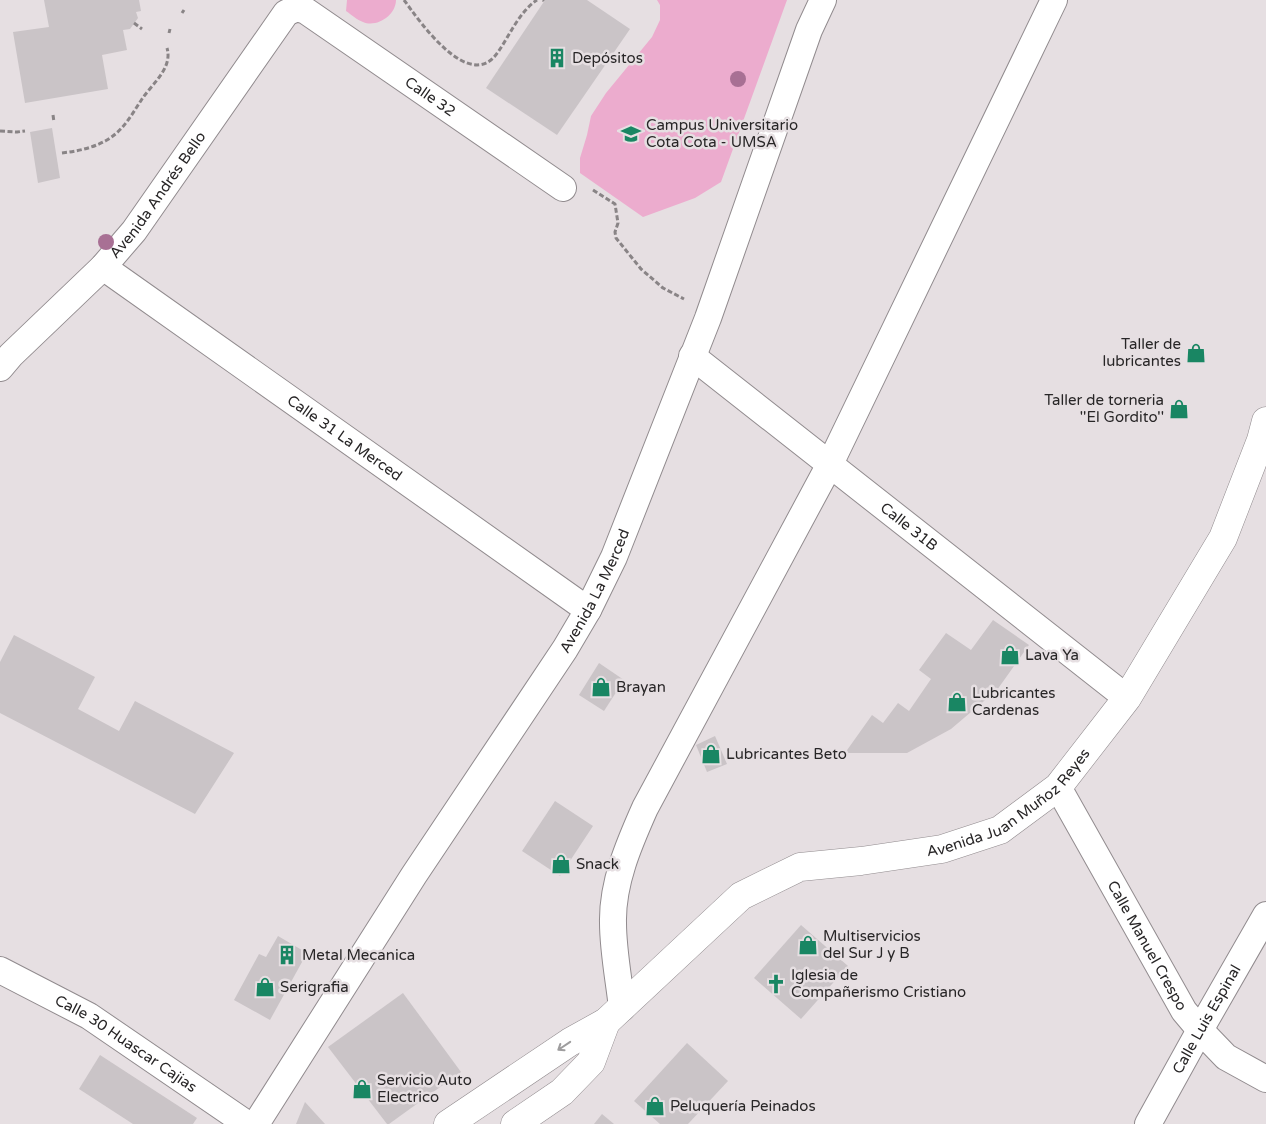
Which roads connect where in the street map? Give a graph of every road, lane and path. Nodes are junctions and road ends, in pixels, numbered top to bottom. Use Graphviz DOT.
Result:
graph roads {
  1 [pos="404,0"];
  2 [pos="537,0"];
  3 [pos="823,0"];
  4 [pos="1054,0"];
  5 [pos="297,8"];
  6 [pos="134,23"];
  7 [pos="142,29"];
  8 [pos="167,48"];
  9 [pos="52,115"];
  10 [pos="54,122"];
  11 [pos="25,130"];
  12 [pos="0,131"];
  13 [pos="62,153"];
  14 [pos="563,188"];
  15 [pos="103,267"];
  16 [pos="708,318"];
  17 [pos="692,356"];
  18 [pos="0,368"];
  19 [pos="1264,435"];
  20 [pos="830,464"];
  21 [pos="588,610"];
  22 [pos="1127,698"];
  23 [pos="1058,787"];
  24 [pos="1266,915"];
  25 [pos="0,970"];
  26 [pos="614,1015"];
  27 [pos="1200,1030"];
  28 [pos="1266,1079"];
  29 [pos="247,1124"];
  30 [pos="256,1124"];
  31 [pos="448,1124"];
  32 [pos="515,1124"];
  33 [pos="1148,1124"];
  1 -- 2 [label="path"];
  3 -- 16 [label="street, Avenida La Merced"];
  4 -- 20 [label="street"];
  5 -- 14 [label="street, Calle 32"];
  5 -- 15 [label="street, Avenida Andrés Bello"];
  6 -- 7 [label="path"];
  8 -- 13 [label="path"];
  9 -- 10 [label="path"];
  11 -- 12 [label="path"];
  14 -- 16 [label="path"];
  15 -- 18 [label="street, Avenida Andrés Bello"];
  15 -- 21 [label="street, Calle 31 La Merced"];
  16 -- 17 [label="street, Avenida La Merced"];
  17 -- 20 [label="street, Calle 31B"];
  17 -- 21 [label="street, Avenida La Merced"];
  19 -- 22 [label="main road, Avenida Juan Muñoz Reyes"];
  20 -- 22 [label="street, Calle 31B"];
  20 -- 26 [label="street"];
  21 -- 30 [label="street, Avenida La Merced"];
  22 -- 23 [label="main road, Avenida Juan Muñoz Reyes"];
  23 -- 26 [label="main road, Avenida Juan Muñoz Reyes"];
  23 -- 27 [label="street, Calle Manuel Crespo"];
  24 -- 27 [label="street, Calle Luis Espinal"];
  25 -- 29 [label="street, Calle 30 Huascar Cajias"];
  26 -- 31 [label="main road, Avenida Juan Muñoz Reyes, one-way"];
  26 -- 32 [label="main road, Avenida Juan Muñoz Reyes"];
  27 -- 28 [label="street, Calle Manuel Crespo"];
  27 -- 33 [label="street, Calle Luis Espinal"];
}
